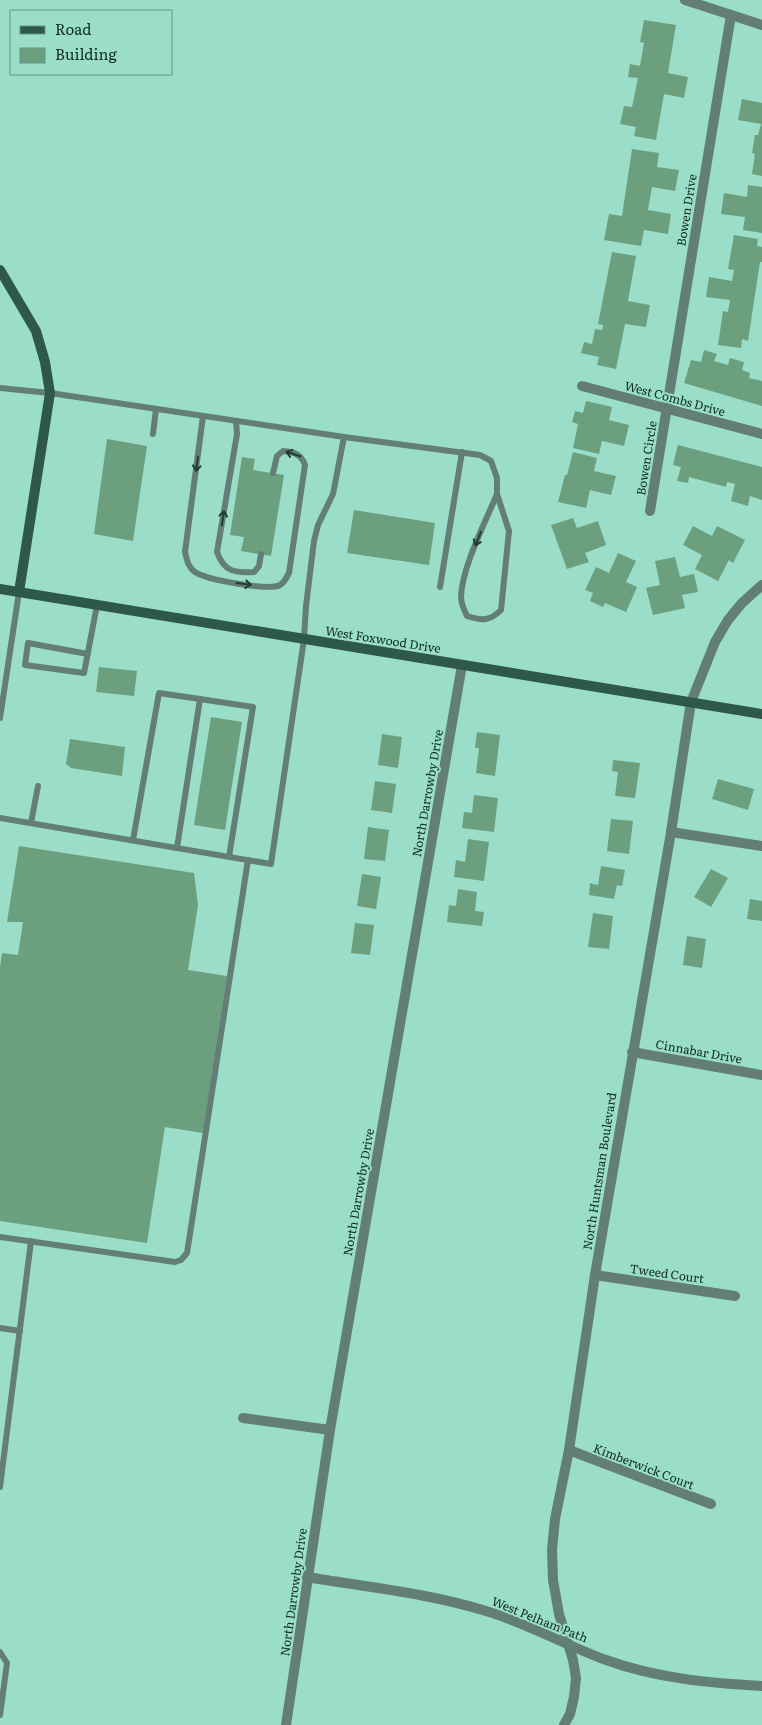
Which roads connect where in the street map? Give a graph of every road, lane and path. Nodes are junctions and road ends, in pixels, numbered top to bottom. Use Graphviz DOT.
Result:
graph roads {
  1 [pos="685,0"];
  2 [pos="731,15"];
  3 [pos="762,25"];
  4 [pos="0,270"];
  5 [pos="582,386"];
  6 [pos="0,388"];
  7 [pos="50,393"];
  8 [pos="156,409"];
  9 [pos="666,409"];
  10 [pos="203,416"];
  11 [pos="236,421"];
  12 [pos="153,434"];
  13 [pos="762,434"];
  14 [pos="344,437"];
  15 [pos="462,452"];
  16 [pos="273,473"];
  17 [pos="497,494"];
  18 [pos="650,511"];
  19 [pos="261,554"];
  20 [pos="762,585"];
  21 [pos="440,587"];
  22 [pos="0,589"];
  23 [pos="19,592"];
  24 [pos="97,605"];
  25 [pos="304,639"];
  26 [pos="88,654"];
  27 [pos="462,665"];
  28 [pos="200,700"];
  29 [pos="691,702"];
  30 [pos="762,714"];
  31 [pos="0,718"];
  32 [pos="38,786"];
  33 [pos="0,818"];
  34 [pos="31,823"];
  35 [pos="671,832"];
  36 [pos="133,840"];
  37 [pos="762,846"];
  38 [pos="177,848"];
  39 [pos="229,857"];
  40 [pos="248,860"];
  41 [pos="632,1052"];
  42 [pos="762,1075"];
  43 [pos="0,1237"];
  44 [pos="30,1241"];
  45 [pos="595,1275"];
  46 [pos="735,1296"];
  47 [pos="0,1328"];
  48 [pos="20,1331"];
  49 [pos="243,1418"];
  50 [pos="330,1430"];
  51 [pos="569,1450"];
  52 [pos="0,1487"];
  53 [pos="711,1504"];
  54 [pos="307,1577"];
  55 [pos="568,1643"];
  56 [pos="0,1652"];
  57 [pos="762,1686"];
  58 [pos="0,1715"];
  59 [pos="286,1725"];
  60 [pos="564,1725"];
  1 -- 2 [label="street"];
  2 -- 3 [label="street"];
  2 -- 9 [label="street, Bowen Drive"];
  4 -- 7 [label="main road"];
  5 -- 9 [label="street, West Combs Drive"];
  6 -- 7 [label="lane"];
  7 -- 8 [label="lane"];
  7 -- 23 [label="main road"];
  8 -- 10 [label="lane"];
  8 -- 12 [label="lane"];
  9 -- 13 [label="street, West Combs Drive"];
  9 -- 18 [label="street, Bowen Circle"];
  10 -- 11 [label="lane"];
  10 -- 16 [label="lane, one-way"];
  11 -- 14 [label="lane"];
  19 -- 11 [label="lane, one-way"];
  14 -- 15 [label="lane"];
  14 -- 25 [label="lane"];
  15 -- 17 [label="lane"];
  15 -- 21 [label="lane"];
  17 -- 17 [label="lane, one-way"];
  20 -- 29 [label="street, North Huntsman Boulevard"];
  22 -- 23 [label="main road, West Foxwood Drive"];
  23 -- 24 [label="main road, West Foxwood Drive"];
  23 -- 31 [label="lane"];
  24 -- 25 [label="main road, West Foxwood Drive"];
  24 -- 26 [label="lane"];
  25 -- 27 [label="main road, West Foxwood Drive"];
  25 -- 40 [label="lane"];
  26 -- 26 [label="lane"];
  27 -- 29 [label="main road, West Foxwood Drive"];
  27 -- 50 [label="street, North Darrowby Drive"];
  28 -- 36 [label="lane"];
  28 -- 38 [label="lane"];
  28 -- 39 [label="lane"];
  29 -- 30 [label="main road, West Foxwood Drive"];
  29 -- 35 [label="street, North Huntsman Boulevard"];
  32 -- 34 [label="lane"];
  33 -- 34 [label="lane"];
  34 -- 36 [label="lane"];
  35 -- 37 [label="street"];
  35 -- 41 [label="street, North Huntsman Boulevard"];
  36 -- 38 [label="lane"];
  38 -- 39 [label="lane"];
  39 -- 40 [label="lane"];
  40 -- 44 [label="lane"];
  41 -- 42 [label="street, Cinnabar Drive"];
  41 -- 45 [label="street, North Huntsman Boulevard"];
  43 -- 44 [label="lane"];
  44 -- 48 [label="lane"];
  45 -- 46 [label="street, Tweed Court"];
  45 -- 51 [label="street, North Huntsman Boulevard"];
  47 -- 48 [label="lane"];
  48 -- 52 [label="lane"];
  49 -- 50 [label="street"];
  50 -- 54 [label="street, North Darrowby Drive"];
  51 -- 53 [label="street, Kimberwick Court"];
  51 -- 55 [label="street, North Huntsman Boulevard"];
  54 -- 55 [label="street, West Pelham Path"];
  54 -- 59 [label="street, North Darrowby Drive"];
  55 -- 57 [label="street, West Pelham Path"];
  55 -- 60 [label="street, North Huntsman Boulevard"];
  56 -- 58 [label="lane"];
}
